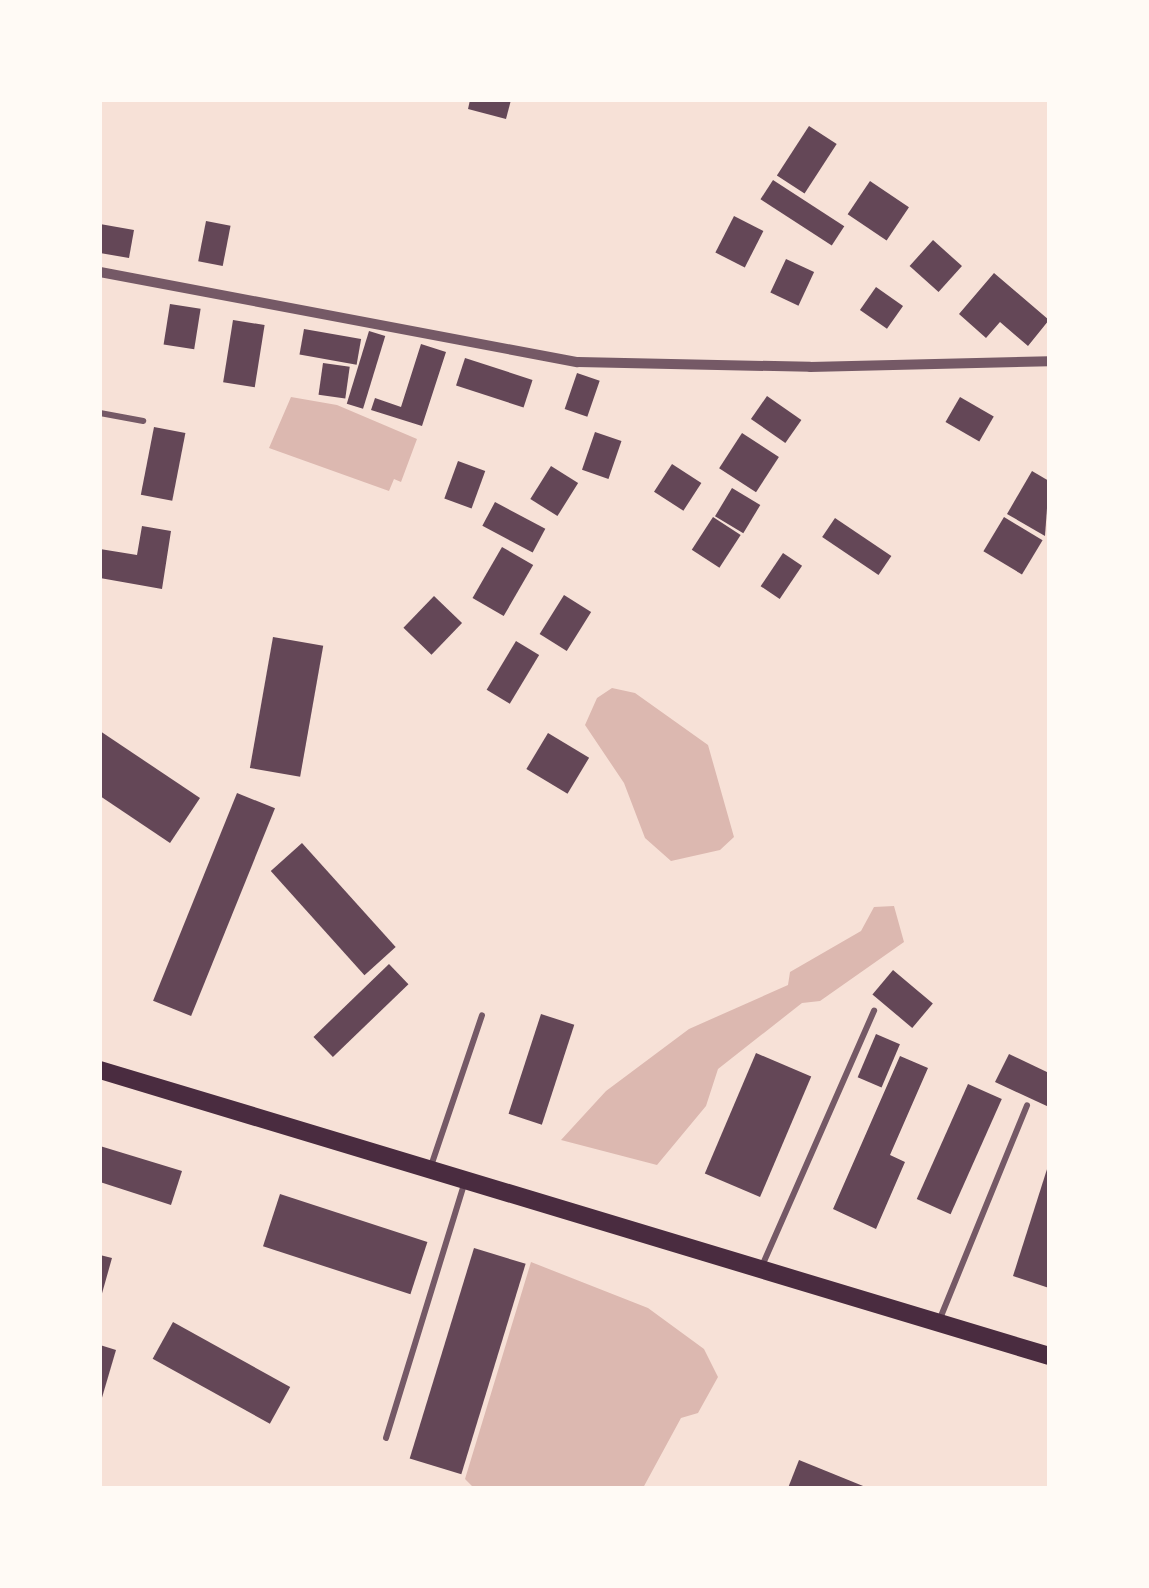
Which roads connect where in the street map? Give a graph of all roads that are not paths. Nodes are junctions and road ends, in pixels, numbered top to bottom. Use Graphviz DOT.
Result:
graph roads {
  1 [pos="100,272"];
  2 [pos="1049,362"];
  3 [pos="100,414"];
  4 [pos="143,420"];
  5 [pos="874,1011"];
  6 [pos="482,1016"];
  7 [pos="100,1070"];
  8 [pos="1026,1104"];
  9 [pos="430,1170"];
  10 [pos="465,1181"];
  11 [pos="760,1270"];
  12 [pos="938,1324"];
  13 [pos="1049,1356"];
  14 [pos="386,1438"];
  1 -- 2 [label="street"];
  3 -- 4 [label="lane"];
  5 -- 11 [label="lane"];
  6 -- 9 [label="lane"];
  7 -- 9 [label="main road"];
  8 -- 12 [label="lane"];
  9 -- 10 [label="main road"];
  10 -- 11 [label="main road"];
  10 -- 14 [label="lane"];
  11 -- 12 [label="main road"];
  12 -- 13 [label="main road"];
}
